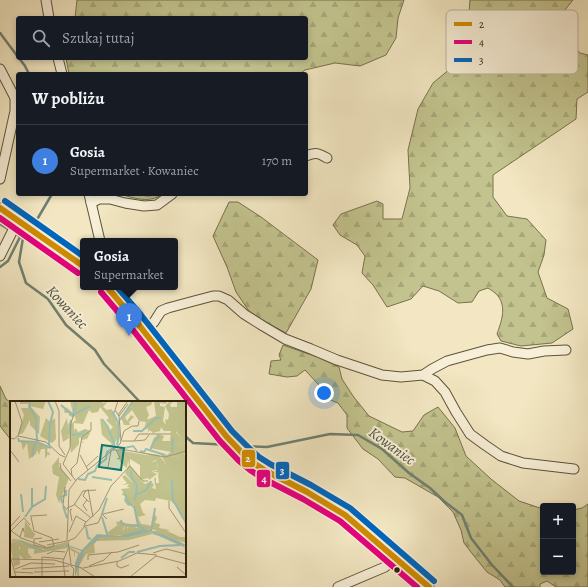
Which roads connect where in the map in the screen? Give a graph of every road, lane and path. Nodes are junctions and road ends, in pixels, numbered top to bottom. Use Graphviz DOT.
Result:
graph roads {
  1 [pos="46,0"];
  2 [pos="50,16"];
  3 [pos="58,60"];
  4 [pos="0,69"];
  5 [pos="62,72"];
  6 [pos="308,156"];
  7 [pos="327,158"];
  8 [pos="0,179"];
  9 [pos="169,196"];
  10 [pos="90,198"];
  11 [pos="0,208"];
  12 [pos="18,224"];
  13 [pos="99,238"];
  14 [pos="0,256"];
  15 [pos="80,264"];
  16 [pos="110,290"];
  17 [pos="144,332"];
  18 [pos="566,350"];
  19 [pos="423,375"];
  20 [pos="574,469"];
  21 [pos="396,558"];
  22 [pos="338,587"];
  23 [pos="430,587"];
  1 -- 2 [label="street"];
  3 -- 5 [label="street"];
  4 -- 8 [label="street"];
  6 -- 7 [label="street"];
  9 -- 10 [label="street"];
  10 -- 13 [label="street"];
  11 -- 12 [label="street"];
  12 -- 14 [label="street"];
  12 -- 15 [label="street"];
  16 -- 17 [label="street"];
  17 -- 19 [label="street"];
  17 -- 21 [label="street"];
  18 -- 19 [label="street"];
  19 -- 20 [label="street"];
  21 -- 22 [label="street"];
  21 -- 23 [label="street"];
}
